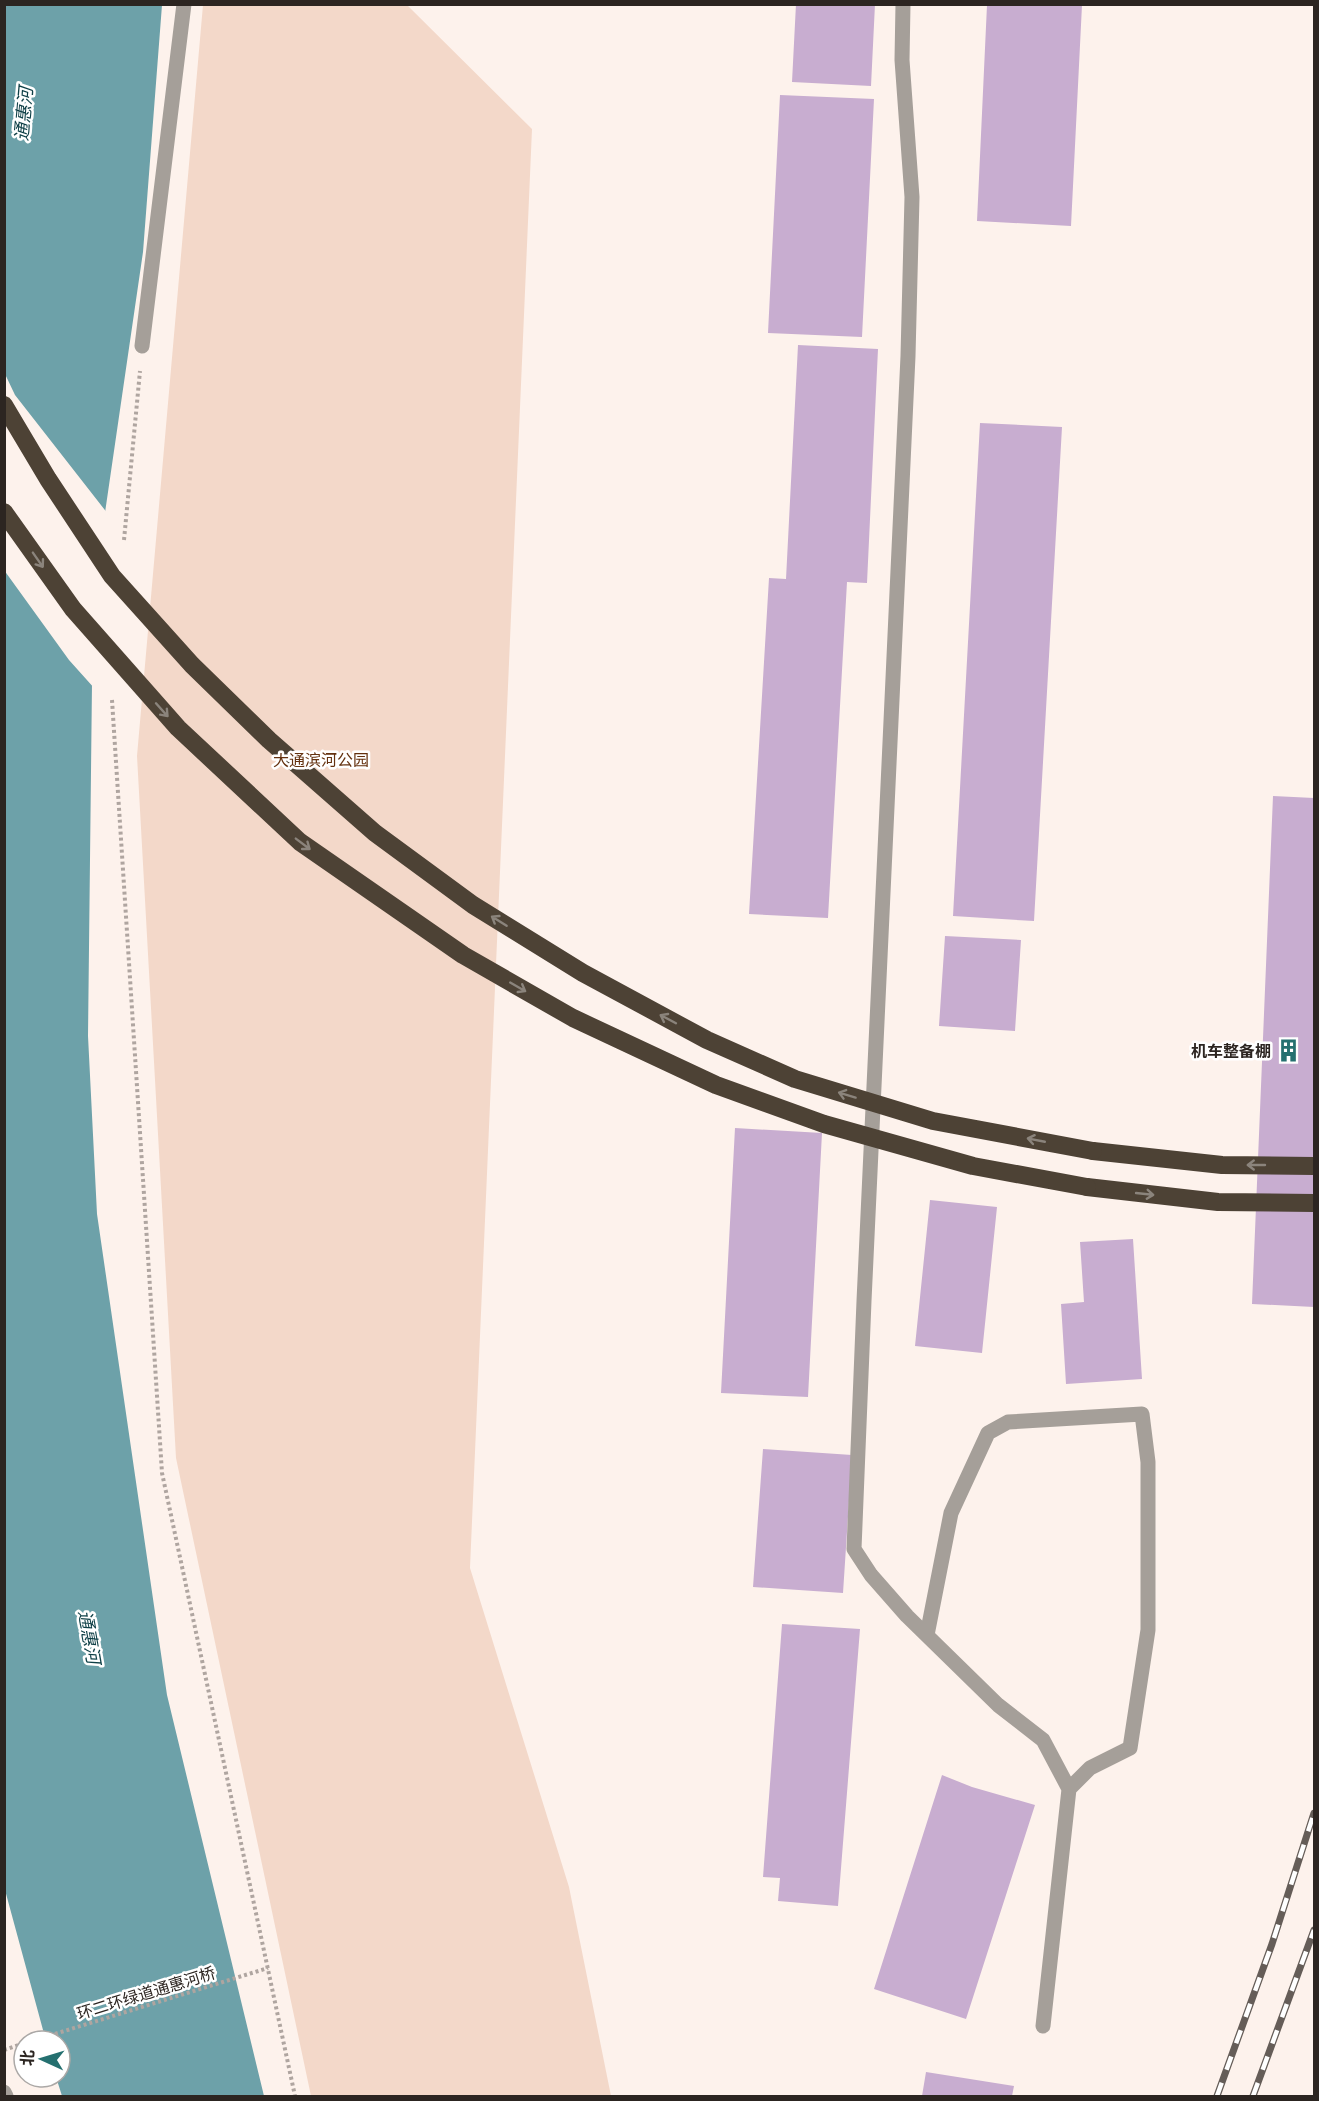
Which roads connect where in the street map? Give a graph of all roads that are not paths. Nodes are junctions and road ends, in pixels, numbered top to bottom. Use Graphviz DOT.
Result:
graph roads {
  1 [pos="184,4"];
  2 [pos="903,4"];
  3 [pos="142,346"];
  4 [pos="4,405"];
  5 [pos="4,512"];
  6 [pos="1314,1166"];
  7 [pos="1314,1203"];
  8 [pos="927,1635"];
  9 [pos="1068,1789"];
  10 [pos="1043,2026"];
  1 -- 3 [label="street"];
  2 -- 8 [label="street"];
  6 -- 4 [label="highway, one-way, bridge"];
  5 -- 7 [label="highway, one-way, bridge"];
  8 -- 9 [label="street"];
  8 -- 9 [label="street"];
  9 -- 10 [label="street"];
}
